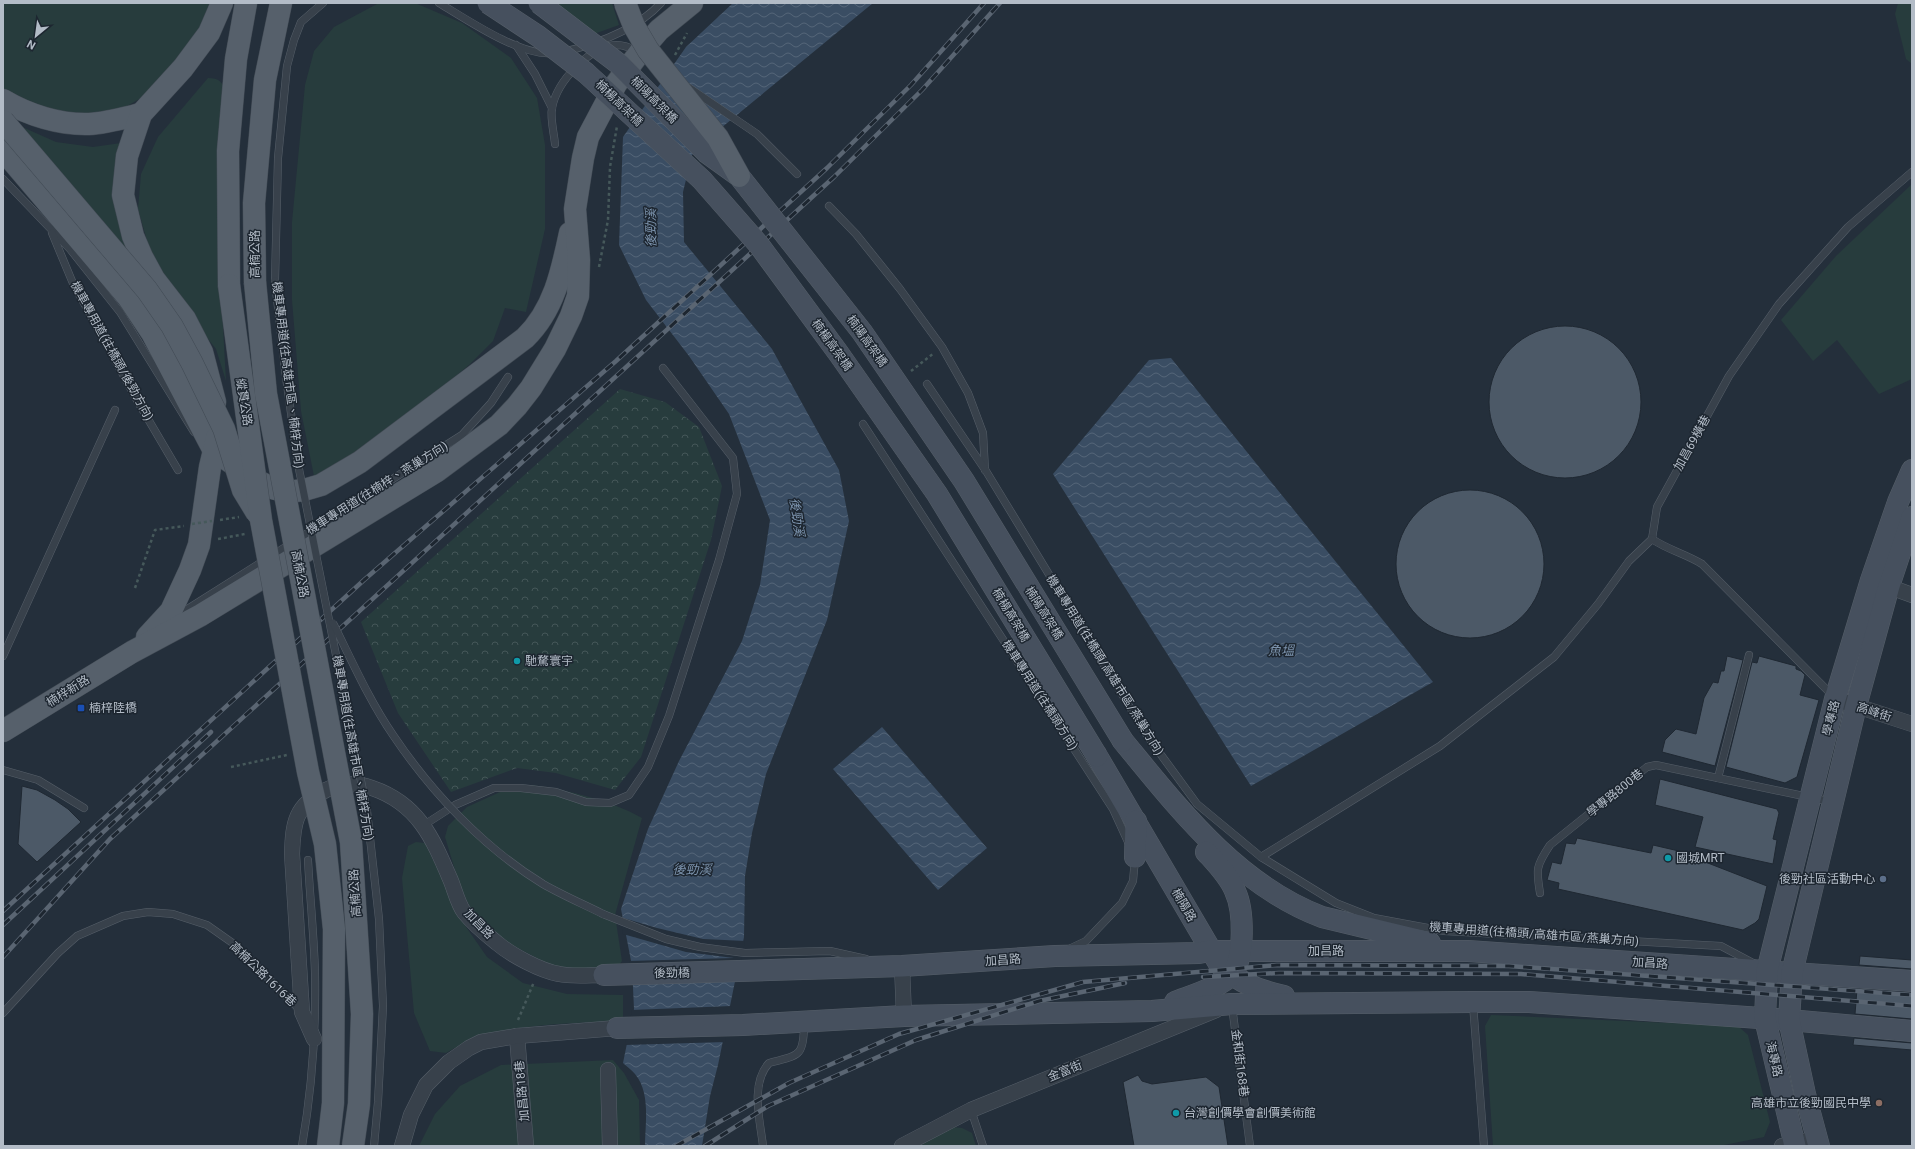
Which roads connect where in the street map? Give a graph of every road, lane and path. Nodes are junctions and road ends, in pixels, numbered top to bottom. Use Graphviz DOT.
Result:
graph roads {
  1 [pos="222,3"];
  2 [pos="246,3"];
  3 [pos="281,3"];
  4 [pos="323,3"];
  5 [pos="439,3"];
  6 [pos="488,3"];
  7 [pos="539,3"];
  8 [pos="625,3"];
  9 [pos="661,3"];
  10 [pos="692,3"];
  11 [pos="690,27"];
  12 [pos="516,45"];
  13 [pos="640,52"];
  14 [pos="673,59"];
  15 [pos="3,100"];
  16 [pos="552,108"];
  17 [pos="141,114"];
  18 [pos="3,121"];
  19 [pos="618,122"];
  20 [pos="555,144"];
  21 [pos="3,150"];
  22 [pos="1912,172"];
  23 [pos="797,174"];
  24 [pos="740,176"];
  25 [pos="3,179"];
  26 [pos="829,206"];
  27 [pos="575,209"];
  28 [pos="50,230"];
  29 [pos="599,269"];
  30 [pos="265,282"];
  31 [pos="942,347"];
  32 [pos="664,368"];
  33 [pos="909,372"];
  34 [pos="508,377"];
  35 [pos="927,384"];
  36 [pos="115,410"];
  37 [pos="863,424"];
  38 [pos="214,451"];
  39 [pos="178,470"];
  40 [pos="1912,470"];
  41 [pos="986,471"];
  42 [pos="239,517"];
  43 [pos="1912,517"];
  44 [pos="255,527"];
  45 [pos="1652,539"];
  46 [pos="199,545"];
  47 [pos="1880,584"];
  48 [pos="135,588"];
  49 [pos="1912,595"];
  50 [pos="329,614"];
  51 [pos="132,652"];
  52 [pos="1749,655"];
  53 [pos="3,656"];
  54 [pos="1835,699"];
  55 [pos="1856,706"];
  56 [pos="1912,724"];
  57 [pos="3,731"];
  58 [pos="1123,741"];
  59 [pos="294,754"];
  60 [pos="1097,756"];
  61 [pos="231,767"];
  62 [pos="3,770"];
  63 [pos="1718,778"];
  64 [pos="1811,797"];
  65 [pos="1832,802"];
  66 [pos="84,808"];
  67 [pos="1136,822"];
  68 [pos="424,825"];
  69 [pos="1135,857"];
  70 [pos="1261,857"];
  71 [pos="308,860"];
  72 [pos="1540,893"];
  73 [pos="1210,951"];
  74 [pos="1240,951"];
  75 [pos="1468,951"];
  76 [pos="1055,956"];
  77 [pos="743,962"];
  78 [pos="902,966"];
  79 [pos="540,967"];
  80 [pos="1767,971"];
  81 [pos="1792,972"];
  82 [pos="604,975"];
  83 [pos="1231,975"];
  84 [pos="1912,981"];
  85 [pos="1314,1002"];
  86 [pos="1472,1002"];
  87 [pos="1232,1004"];
  88 [pos="1152,1011"];
  89 [pos="302,1012"];
  90 [pos="3,1013"];
  91 [pos="904,1016"];
  92 [pos="1765,1020"];
  93 [pos="1789,1020"];
  94 [pos="804,1022"];
  95 [pos="617,1028"];
  96 [pos="1912,1030"];
  97 [pos="517,1036"];
  98 [pos="314,1039"];
  99 [pos="608,1070"];
  100 [pos="971,1110"];
  101 [pos="1818,1142"];
  102 [pos="1790,1145"];
  103 [pos="302,1146"];
  104 [pos="328,1146"];
  105 [pos="353,1146"];
  106 [pos="374,1146"];
  107 [pos="402,1146"];
  108 [pos="526,1146"];
  109 [pos="610,1146"];
  110 [pos="763,1146"];
  111 [pos="902,1146"];
  112 [pos="983,1146"];
  113 [pos="1250,1146"];
  114 [pos="1484,1146"];
  1 -- 17 [label="main road"];
  2 -- 44 [label="main road, 縱貫公路, bridge"];
  3 -- 30 [label="main road, 高楠公路"];
  4 -- 30 [label="lane, 機車專用道(往高雄市區、楠梓方向)"];
  5 -- 12 [label="lane"];
  6 -- 60 [label="street, 楠楊高架橋, bridge"];
  7 -- 24 [label="street, 楠陽高架橋, bridge"];
  8 -- 24 [label="main road, bridge"];
  9 -- 12 [label="lane"];
  10 -- 13 [label="main road"];
  11 -- 14 [label="path"];
  12 -- 16 [label="lane"];
  13 -- 16 [label="lane"];
  13 -- 23 [label="lane, bridge"];
  13 -- 27 [label="main road"];
  15 -- 17 [label="main road"];
  16 -- 20 [label="lane"];
  17 -- 38 [label="main road"];
  18 -- 44 [label="main road, bridge"];
  19 -- 29 [label="path"];
  21 -- 38 [label="main road"];
  22 -- 45 [label="lane, 加昌69橫巷"];
  24 -- 58 [label="street, 楠陽高架橋, bridge"];
  25 -- 28 [label="lane"];
  26 -- 31 [label="lane"];
  27 -- 38 [label="main road"];
  27 -- 51 [label="main road"];
  28 -- 38 [label="lane"];
  28 -- 39 [label="lane, 機車專用道(往橋頭/後勁方向)"];
  30 -- 50 [label="lane, 機車專用道(往高雄市區、楠梓方向), bridge"];
  30 -- 105 [label="main road, 高楠公路, bridge"];
  31 -- 33 [label="path"];
  31 -- 41 [label="lane"];
  32 -- 68 [label="lane"];
  34 -- 51 [label="lane, 機車專用道(往楠梓、燕巢方向)"];
  35 -- 41 [label="lane"];
  36 -- 53 [label="lane"];
  37 -- 69 [label="lane, 機車專用道(往橋頭方向)"];
  38 -- 46 [label="main road"];
  40 -- 47 [label="street, 學專路"];
  41 -- 70 [label="lane, 機車專用道(往橋頭/高雄市區/燕巢方向)"];
  42 -- 48 [label="path, bridge"];
  43 -- 47 [label="street, 學專路"];
  44 -- 46 [label="path"];
  44 -- 104 [label="main road, 高楠公路, bridge"];
  45 -- 54 [label="lane"];
  45 -- 70 [label="lane"];
  46 -- 51 [label="main road"];
  47 -- 49 [label="street"];
  47 -- 54 [label="street, 學專路"];
  47 -- 55 [label="street, 學專路"];
  50 -- 77 [label="lane, 機車專用道(往高雄市區、楠梓方向), bridge"];
  50 -- 106 [label="lane, 機車專用道(往高雄市區、楠梓方向), bridge"];
  51 -- 57 [label="main road, 楠梓新路"];
  52 -- 63 [label="lane"];
  54 -- 55 [label="street, 高峰街"];
  54 -- 64 [label="street, 學專路"];
  55 -- 56 [label="street, 高峰街"];
  55 -- 65 [label="street, 學專路"];
  58 -- 74 [label="street"];
  58 -- 75 [label="street"];
  59 -- 61 [label="path"];
  60 -- 67 [label="street, 楠陽路"];
  62 -- 66 [label="lane"];
  63 -- 64 [label="lane, 學專路800巷"];
  63 -- 72 [label="lane, 學專路800巷"];
  64 -- 65 [label="lane, 學專路800巷"];
  64 -- 80 [label="street, 學專路"];
  65 -- 81 [label="street, 學專路"];
  67 -- 69 [label="street"];
  67 -- 73 [label="street, 楠陽路"];
  68 -- 79 [label="street, 加昌路"];
  68 -- 89 [label="street, 加昌路"];
  69 -- 76 [label="lane, 機車專用道(往橋頭方向)"];
  70 -- 80 [label="lane, 機車專用道(往橋頭/高雄市區/燕巢方向)"];
  71 -- 98 [label="lane"];
  73 -- 74 [label="street, 加昌路"];
  73 -- 76 [label="street, 加昌路"];
  73 -- 83 [label="street, 楠陽路"];
  74 -- 75 [label="street, 加昌路"];
  74 -- 83 [label="street"];
  75 -- 80 [label="street, 加昌路"];
  76 -- 78 [label="street, 加昌路"];
  77 -- 78 [label="street, 加昌路"];
  77 -- 82 [label="street, 後勁橋"];
  78 -- 91 [label="street"];
  79 -- 82 [label="street, 加昌路"];
  79 -- 97 [label="path"];
  80 -- 81 [label="street, 加昌路"];
  80 -- 92 [label="street, 海專路"];
  81 -- 84 [label="street, 加昌路"];
  81 -- 93 [label="street, 海專路"];
  83 -- 85 [label="street, 楠陽路"];
  83 -- 88 [label="street"];
  85 -- 86 [label="street"];
  85 -- 87 [label="street"];
  86 -- 92 [label="street"];
  86 -- 114 [label="lane"];
  87 -- 88 [label="street"];
  87 -- 100 [label="street, 金富街"];
  87 -- 113 [label="lane, 金和街168巷"];
  88 -- 91 [label="street"];
  89 -- 90 [label="lane, 高楠公路1616巷"];
  89 -- 98 [label="street"];
  91 -- 94 [label="street"];
  92 -- 93 [label="street"];
  92 -- 102 [label="street, 海專路"];
  93 -- 96 [label="street"];
  93 -- 101 [label="street, 海專路"];
  94 -- 95 [label="street"];
  94 -- 110 [label="lane"];
  95 -- 97 [label="street"];
  97 -- 107 [label="street"];
  97 -- 108 [label="street, 加昌路18巷"];
  98 -- 103 [label="lane"];
  99 -- 109 [label="street"];
  100 -- 111 [label="street, 金富街"];
  100 -- 112 [label="lane"];
  101 -- 102 [label="street"];
}
